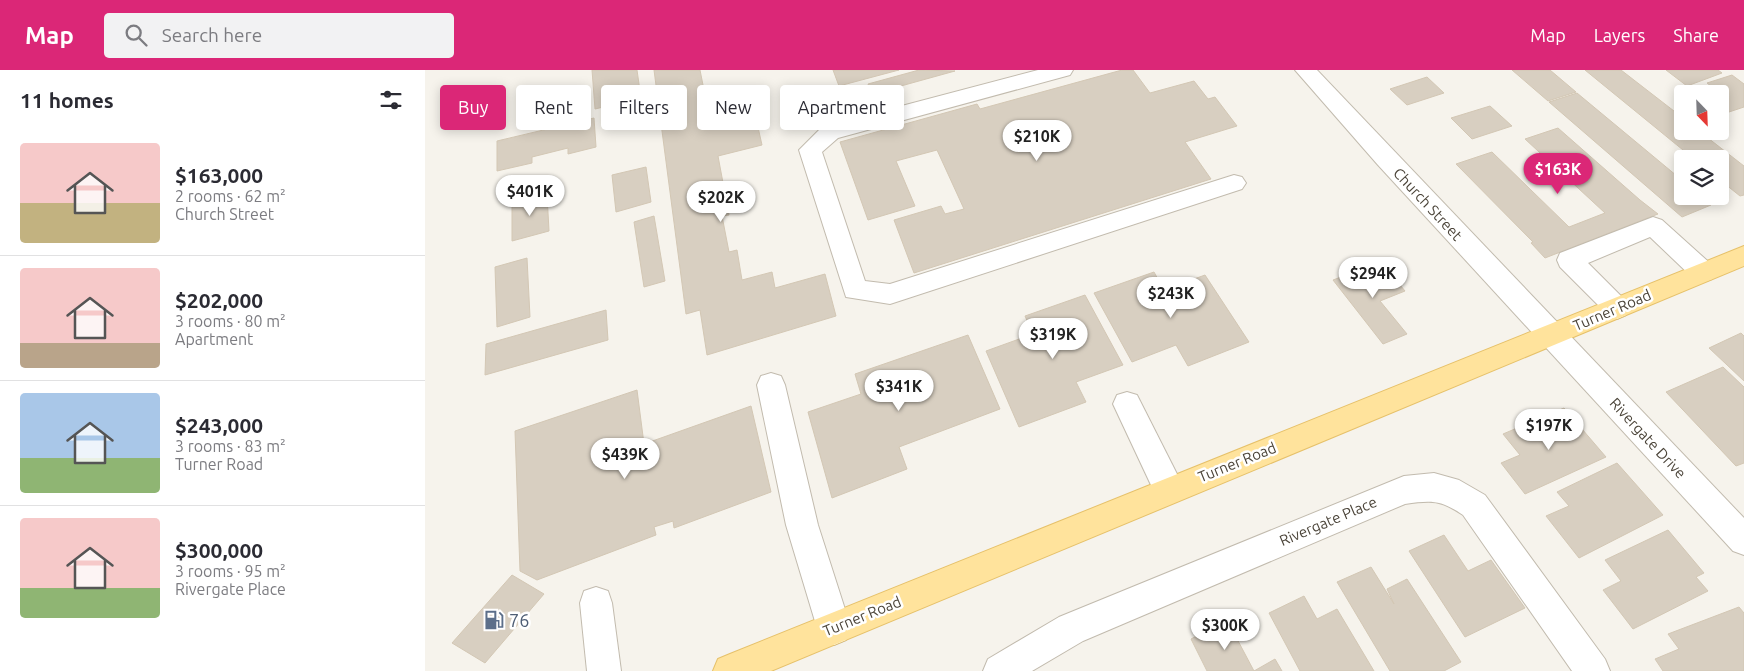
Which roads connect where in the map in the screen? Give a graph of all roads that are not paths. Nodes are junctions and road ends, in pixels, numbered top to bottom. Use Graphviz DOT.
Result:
graph roads {
  1 [pos="992,70"];
  2 [pos="1063,70"];
  3 [pos="1305,70"];
  4 [pos="904,94"];
  5 [pos="1234,184"];
  6 [pos="1744,256"];
  7 [pos="1703,272"];
  8 [pos="1617,308"];
  9 [pos="1552,335"];
  10 [pos="771,385"];
  11 [pos="1127,404"];
  12 [pos="1169,490"];
  13 [pos="1744,539"];
  14 [pos="596,603"];
  15 [pos="834,628"];
  16 [pos="603,671"];
  17 [pos="730,671"];
  18 [pos="1000,671"];
  19 [pos="1593,671"];
  1 -- 4 [label="street"];
  2 -- 5 [label="street"];
  3 -- 9 [label="street, Church Street"];
  6 -- 7 [label="main road, Turner Road"];
  7 -- 8 [label="main road, Turner Road"];
  7 -- 8 [label="street"];
  8 -- 9 [label="main road, Turner Road"];
  9 -- 12 [label="main road, Turner Road"];
  9 -- 13 [label="street, Rivergate Drive"];
  10 -- 15 [label="street"];
  11 -- 12 [label="street"];
  12 -- 15 [label="main road, Turner Road"];
  14 -- 16 [label="street"];
  15 -- 17 [label="main road, Turner Road"];
  18 -- 19 [label="street, Rivergate Place"];
}
